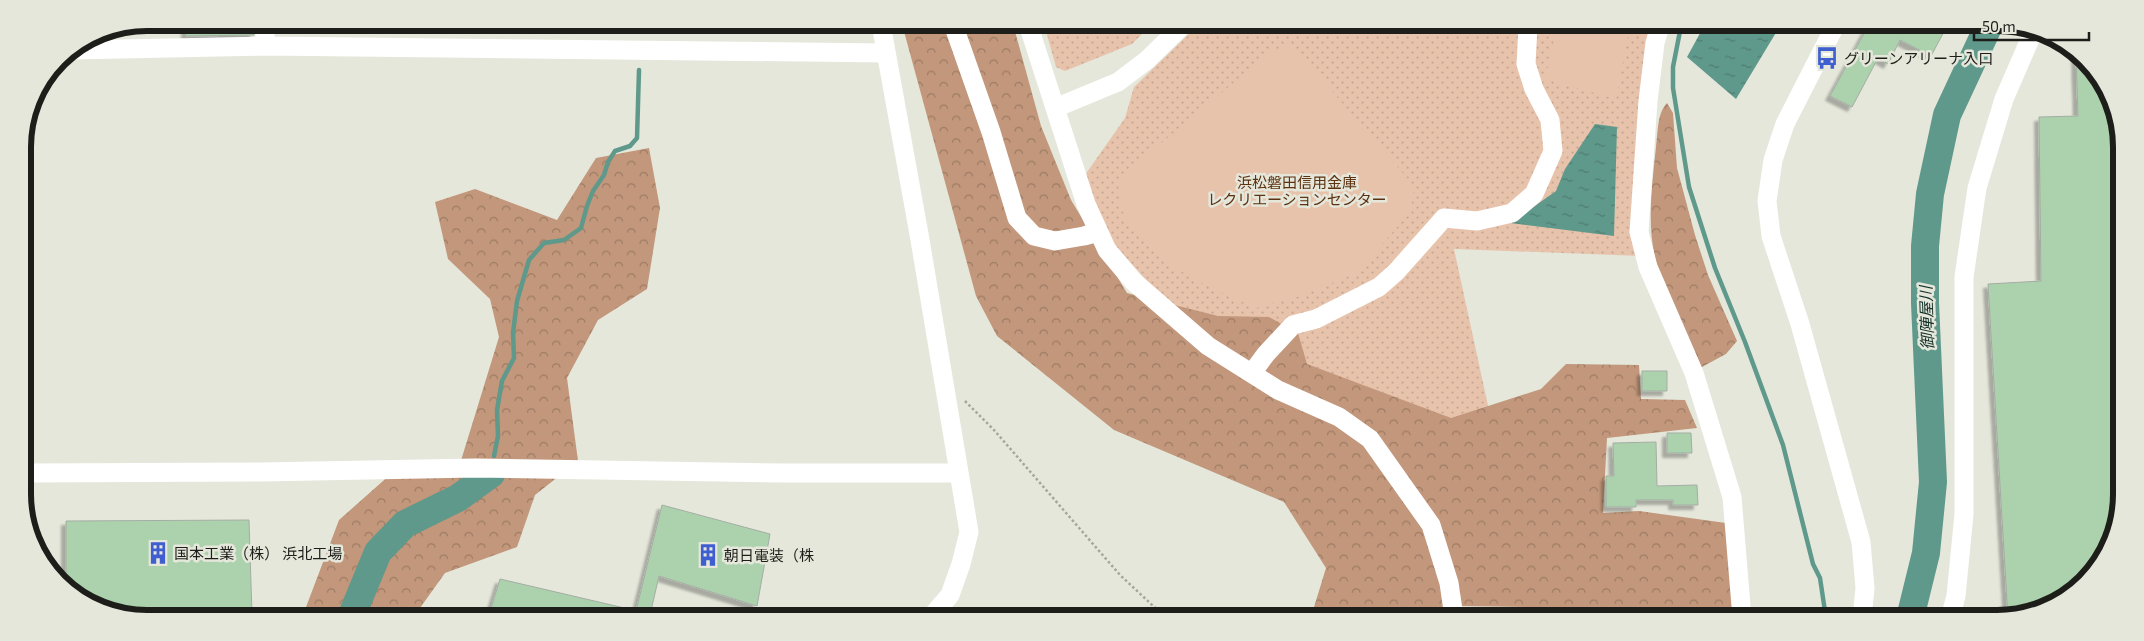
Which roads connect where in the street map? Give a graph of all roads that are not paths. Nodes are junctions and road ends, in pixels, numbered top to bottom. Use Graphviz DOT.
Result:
graph roads {
  1 [pos="265,31"];
  2 [pos="882,31"];
  3 [pos="955,31"];
  4 [pos="1030,31"];
  5 [pos="1177,31"];
  6 [pos="1528,31"];
  7 [pos="1659,31"];
  8 [pos="1832,31"];
  9 [pos="2031,36"];
  10 [pos="265,46"];
  11 [pos="85,50"];
  12 [pos="886,53"];
  13 [pos="1055,108"];
  14 [pos="1098,232"];
  15 [pos="1252,373"];
  16 [pos="31,473"];
  17 [pos="959,473"];
  18 [pos="937,610"];
  19 [pos="1453,610"];
  20 [pos="1741,610"];
  21 [pos="1863,610"];
  22 [pos="1952,610"];
  1 -- 10 [label="street"];
  2 -- 12 [label="street"];
  3 -- 14 [label="street"];
  4 -- 13 [label="street"];
  5 -- 13 [label="street"];
  6 -- 15 [label="street"];
  7 -- 20 [label="street"];
  8 -- 21 [label="street"];
  9 -- 22 [label="street"];
  10 -- 11 [label="street"];
  10 -- 12 [label="street"];
  12 -- 17 [label="street"];
  13 -- 14 [label="street"];
  14 -- 15 [label="street"];
  15 -- 19 [label="street"];
  16 -- 17 [label="street"];
  17 -- 18 [label="street"];
}
